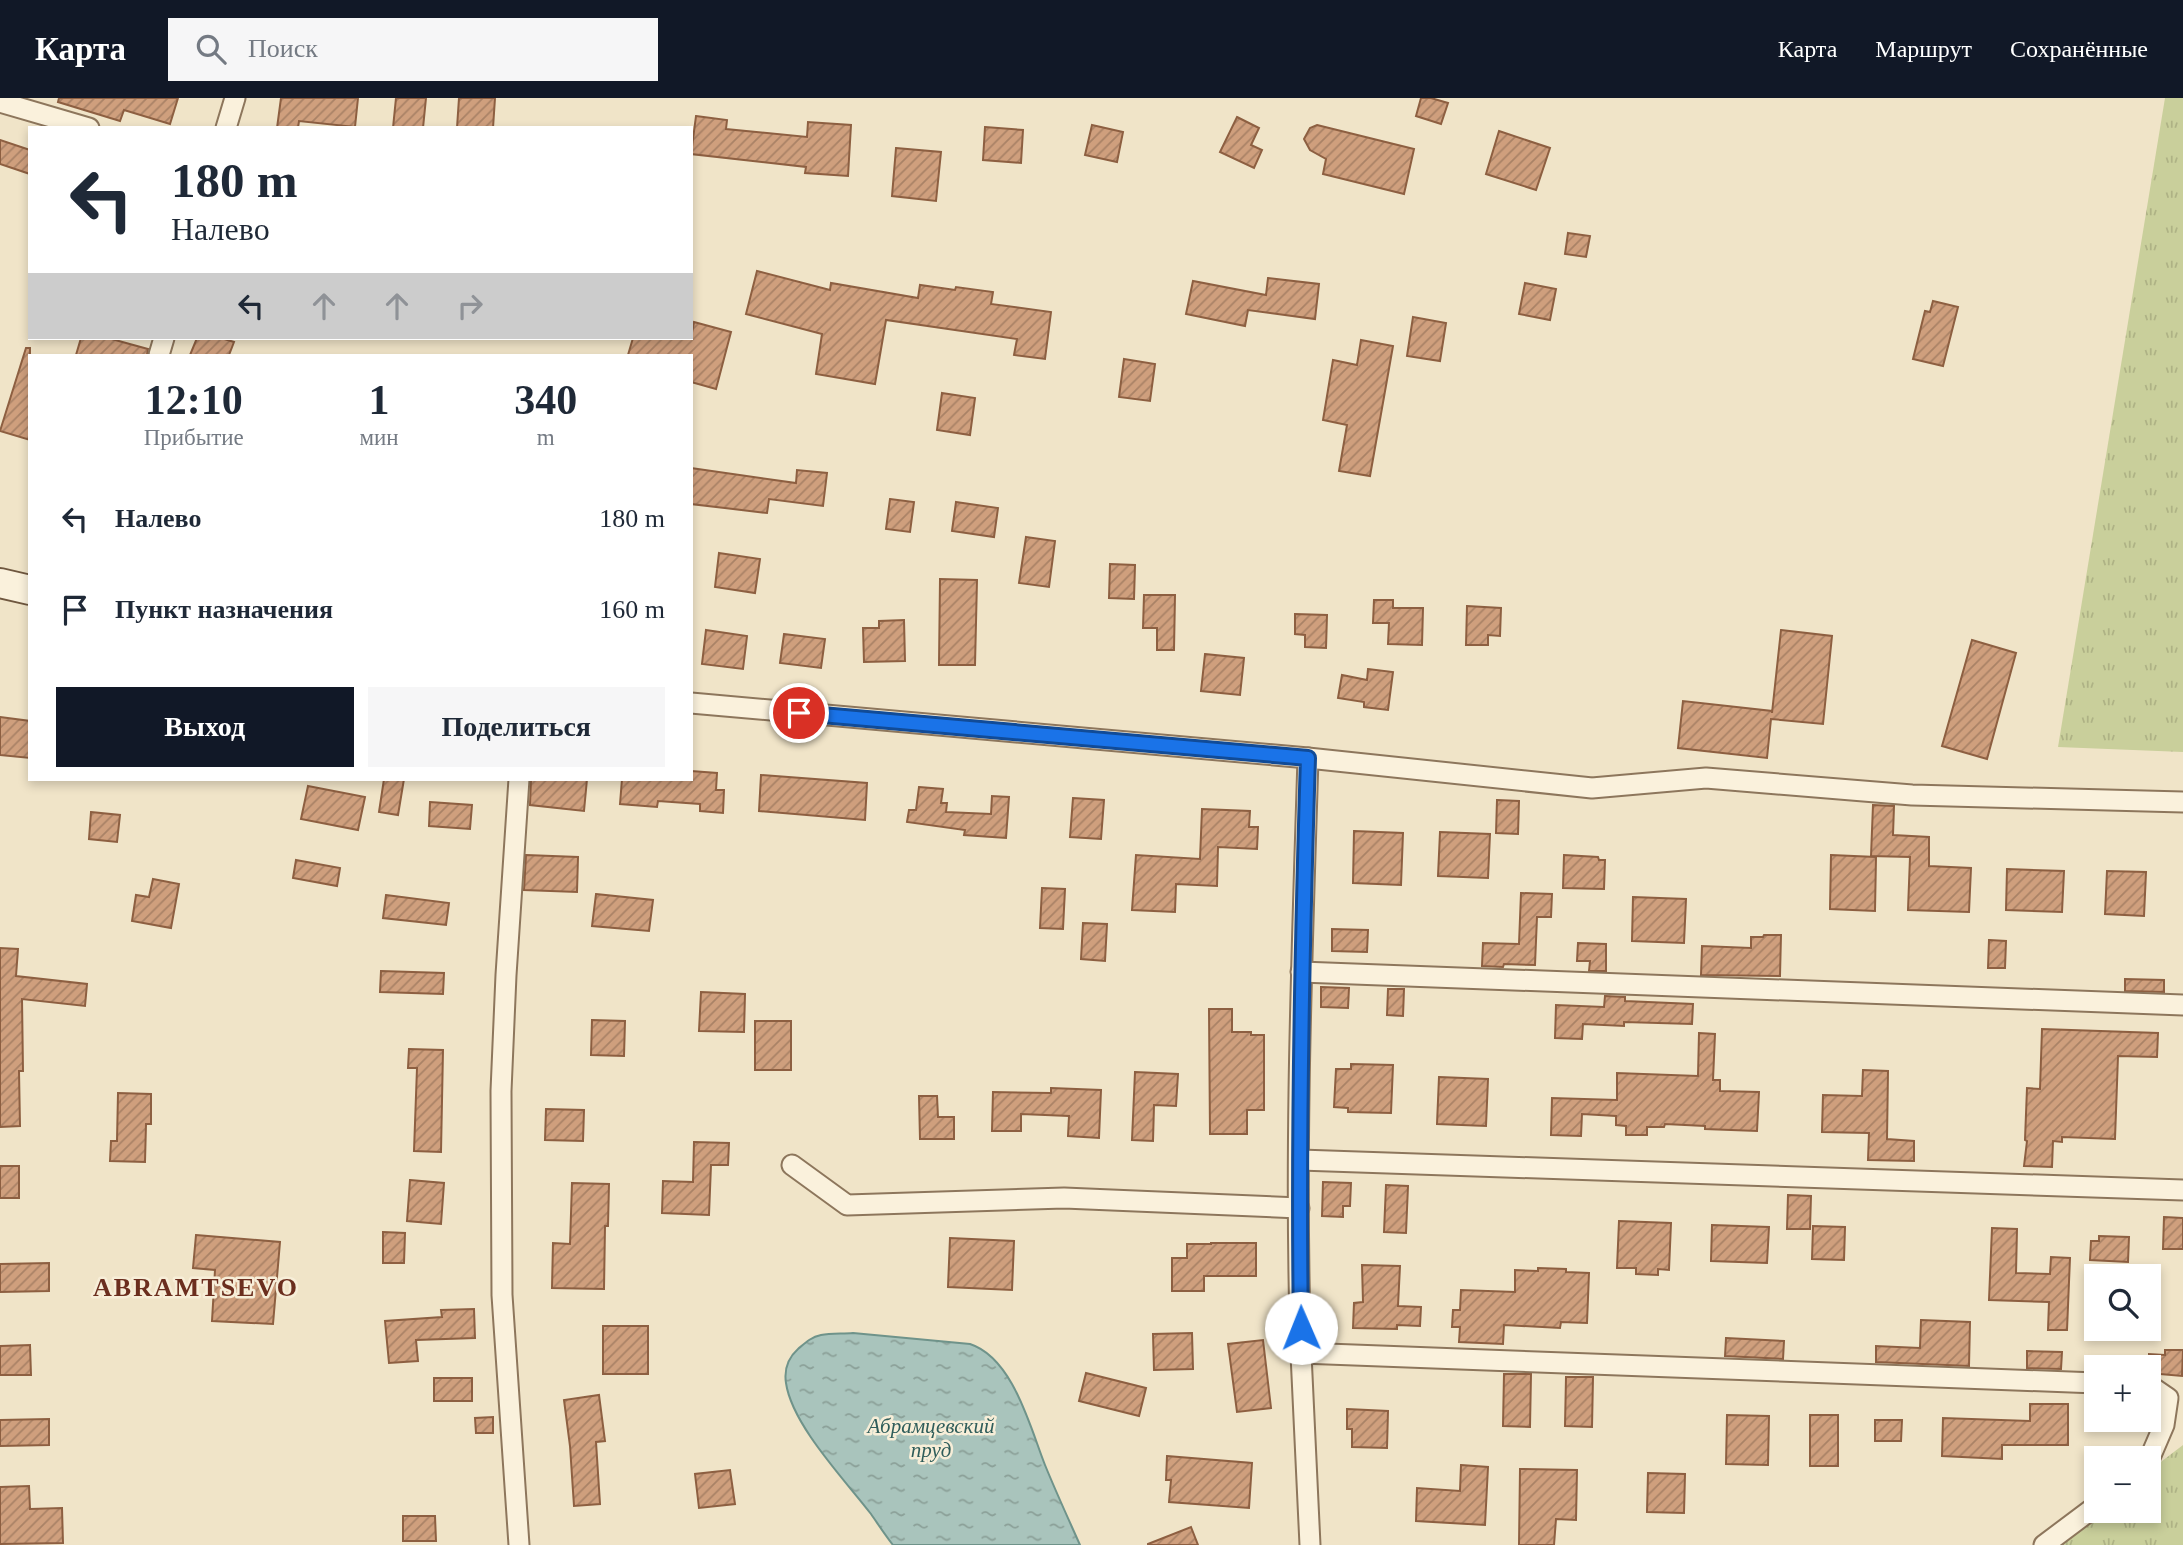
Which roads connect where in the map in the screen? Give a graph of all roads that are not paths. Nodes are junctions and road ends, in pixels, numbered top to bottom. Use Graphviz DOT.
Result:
graph roads {
  1 [pos="235,98"];
  2 [pos="0,102"];
  3 [pos="82,126"];
  4 [pos="227,126"];
  5 [pos="0,583"];
  6 [pos="28,590"];
  7 [pos="693,703"];
  8 [pos="1308,758"];
  9 [pos="519,781"];
  10 [pos="2183,802"];
  11 [pos="1301,972"];
  12 [pos="2183,1005"];
  13 [pos="1300,1160"];
  14 [pos="792,1165"];
  15 [pos="2183,1190"];
  16 [pos="1299,1208"];
  17 [pos="1301,1353"];
  18 [pos="2084,1383"];
  19 [pos="2161,1393"];
  20 [pos="2161,1432"];
  21 [pos="2084,1515"];
  22 [pos="519,1545"];
  23 [pos="1310,1545"];
  24 [pos="2044,1545"];
  1 -- 4 [label="street"];
  2 -- 3 [label="street"];
  5 -- 6 [label="street"];
  7 -- 8 [label="street"];
  8 -- 10 [label="street"];
  8 -- 11 [label="street"];
  9 -- 22 [label="street"];
  11 -- 12 [label="street"];
  11 -- 13 [label="street"];
  13 -- 15 [label="street"];
  13 -- 16 [label="street"];
  14 -- 16 [label="street"];
  16 -- 17 [label="street"];
  17 -- 18 [label="street"];
  17 -- 23 [label="street"];
  19 -- 20 [label="street"];
  21 -- 24 [label="street"];
}
